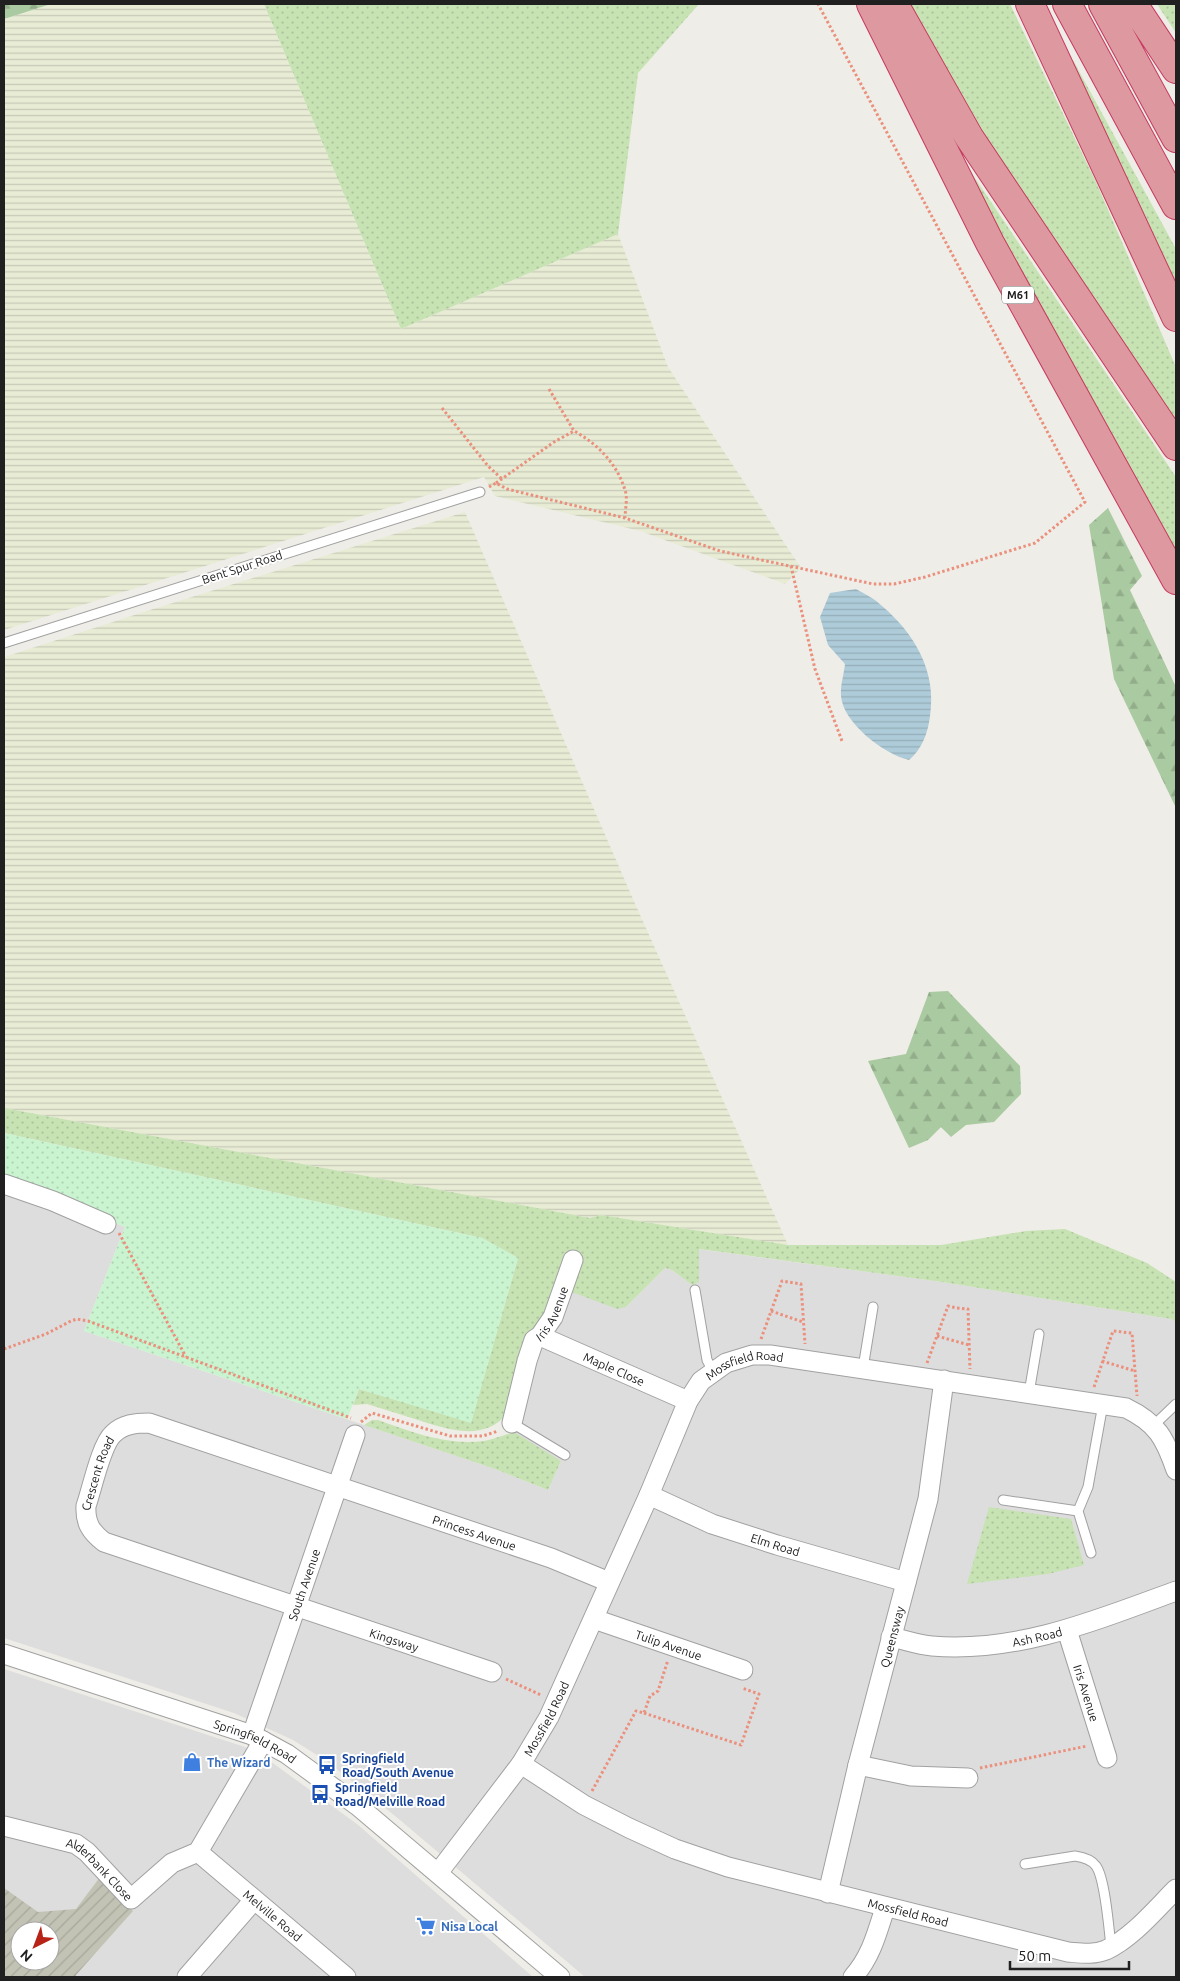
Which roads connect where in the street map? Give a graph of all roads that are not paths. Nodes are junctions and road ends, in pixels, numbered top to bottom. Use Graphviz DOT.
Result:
graph roads {
  1 [pos="871,4"];
  2 [pos="894,4"];
  3 [pos="1030,4"];
  4 [pos="1067,4"];
  5 [pos="1103,4"];
  6 [pos="1133,4"];
  7 [pos="1176,69"];
  8 [pos="1176,138"];
  9 [pos="1176,205"];
  10 [pos="1176,317"];
  11 [pos="1176,446"];
  12 [pos="480,492"];
  13 [pos="1176,580"];
  14 [pos="4,643"];
  15 [pos="4,1184"];
  16 [pos="97,1225"];
  17 [pos="573,1260"];
  18 [pos="695,1290"];
  19 [pos="873,1307"];
  20 [pos="1039,1334"];
  21 [pos="540,1336"];
  22 [pos="863,1368"];
  23 [pos="713,1371"];
  24 [pos="944,1380"];
  25 [pos="1029,1393"];
  26 [pos="688,1401"];
  27 [pos="1096,1402"];
  28 [pos="1176,1404"];
  29 [pos="512,1424"];
  30 [pos="1153,1426"];
  31 [pos="358,1428"];
  32 [pos="565,1455"];
  33 [pos="1176,1470"];
  34 [pos="338,1486"];
  35 [pos="649,1495"];
  36 [pos="1003,1500"];
  37 [pos="1078,1512"];
  38 [pos="1091,1553"];
  39 [pos="609,1582"];
  40 [pos="906,1582"];
  41 [pos="1176,1591"];
  42 [pos="297,1608"];
  43 [pos="594,1619"];
  44 [pos="1067,1630"];
  45 [pos="891,1638"];
  46 [pos="4,1654"];
  47 [pos="743,1670"];
  48 [pos="492,1672"];
  49 [pos="257,1738"];
  50 [pos="1104,1750"];
  51 [pos="521,1764"];
  52 [pos="858,1765"];
  53 [pos="968,1778"];
  54 [pos="4,1826"];
  55 [pos="198,1852"];
  56 [pos="1026,1864"];
  57 [pos="438,1873"];
  58 [pos="1176,1889"];
  59 [pos="828,1892"];
  60 [pos="254,1900"];
  61 [pos="886,1908"];
  62 [pos="1111,1947"];
  63 [pos="187,1977"];
  64 [pos="346,1977"];
  65 [pos="560,1977"];
  66 [pos="853,1977"];
  1 -- 13 [label="highway, M61"];
  2 -- 11 [label="highway"];
  3 -- 10 [label="highway"];
  4 -- 9 [label="highway"];
  5 -- 8 [label="highway"];
  6 -- 7 [label="highway"];
  12 -- 14 [label="lane, Bent Spur Road"];
  15 -- 16 [label="street"];
  17 -- 21 [label="street, Iris Avenue"];
  18 -- 23 [label="lane"];
  19 -- 22 [label="lane"];
  20 -- 25 [label="lane"];
  21 -- 26 [label="street, Maple Close"];
  21 -- 29 [label="street, Iris Avenue"];
  22 -- 23 [label="street, Mossfield Road"];
  22 -- 24 [label="street, Mossfield Road"];
  23 -- 26 [label="street, Mossfield Road"];
  24 -- 25 [label="street, Mossfield Road"];
  24 -- 40 [label="street, Queensway"];
  25 -- 27 [label="street, Mossfield Road"];
  26 -- 35 [label="street, Mossfield Road"];
  27 -- 30 [label="street, Mossfield Road"];
  27 -- 37 [label="lane"];
  28 -- 30 [label="lane"];
  29 -- 32 [label="lane"];
  30 -- 33 [label="street, Mossfield Road"];
  31 -- 34 [label="street, South Avenue"];
  34 -- 39 [label="street, Princess Avenue"];
  34 -- 42 [label="street, South Avenue"];
  34 -- 42 [label="street, Crescent Road"];
  35 -- 39 [label="street, Mossfield Road"];
  35 -- 40 [label="street, Elm Road"];
  36 -- 37 [label="lane"];
  37 -- 38 [label="lane"];
  39 -- 43 [label="street, Mossfield Road"];
  40 -- 45 [label="street, Queensway"];
  41 -- 44 [label="street, Ash Road"];
  42 -- 48 [label="street, Kingsway"];
  42 -- 49 [label="street, South Avenue"];
  43 -- 47 [label="street, Tulip Avenue"];
  43 -- 51 [label="street, Mossfield Road"];
  44 -- 45 [label="street, Ash Road"];
  44 -- 50 [label="street, Iris Avenue"];
  45 -- 52 [label="street, Queensway"];
  46 -- 49 [label="street, Springfield Road"];
  49 -- 55 [label="street"];
  49 -- 57 [label="street, Springfield Road"];
  51 -- 57 [label="street, Mossfield Road"];
  51 -- 59 [label="street, Mossfield Road"];
  52 -- 53 [label="street"];
  52 -- 59 [label="street, Queensway"];
  54 -- 55 [label="street, Alderbank Close"];
  55 -- 60 [label="street, Melville Road"];
  56 -- 62 [label="lane"];
  57 -- 65 [label="street, Springfield Road"];
  58 -- 62 [label="street, Mossfield Road"];
  59 -- 61 [label="street, Mossfield Road"];
  60 -- 63 [label="street"];
  60 -- 64 [label="street, Melville Road"];
  61 -- 62 [label="street, Mossfield Road"];
  61 -- 66 [label="street"];
}
